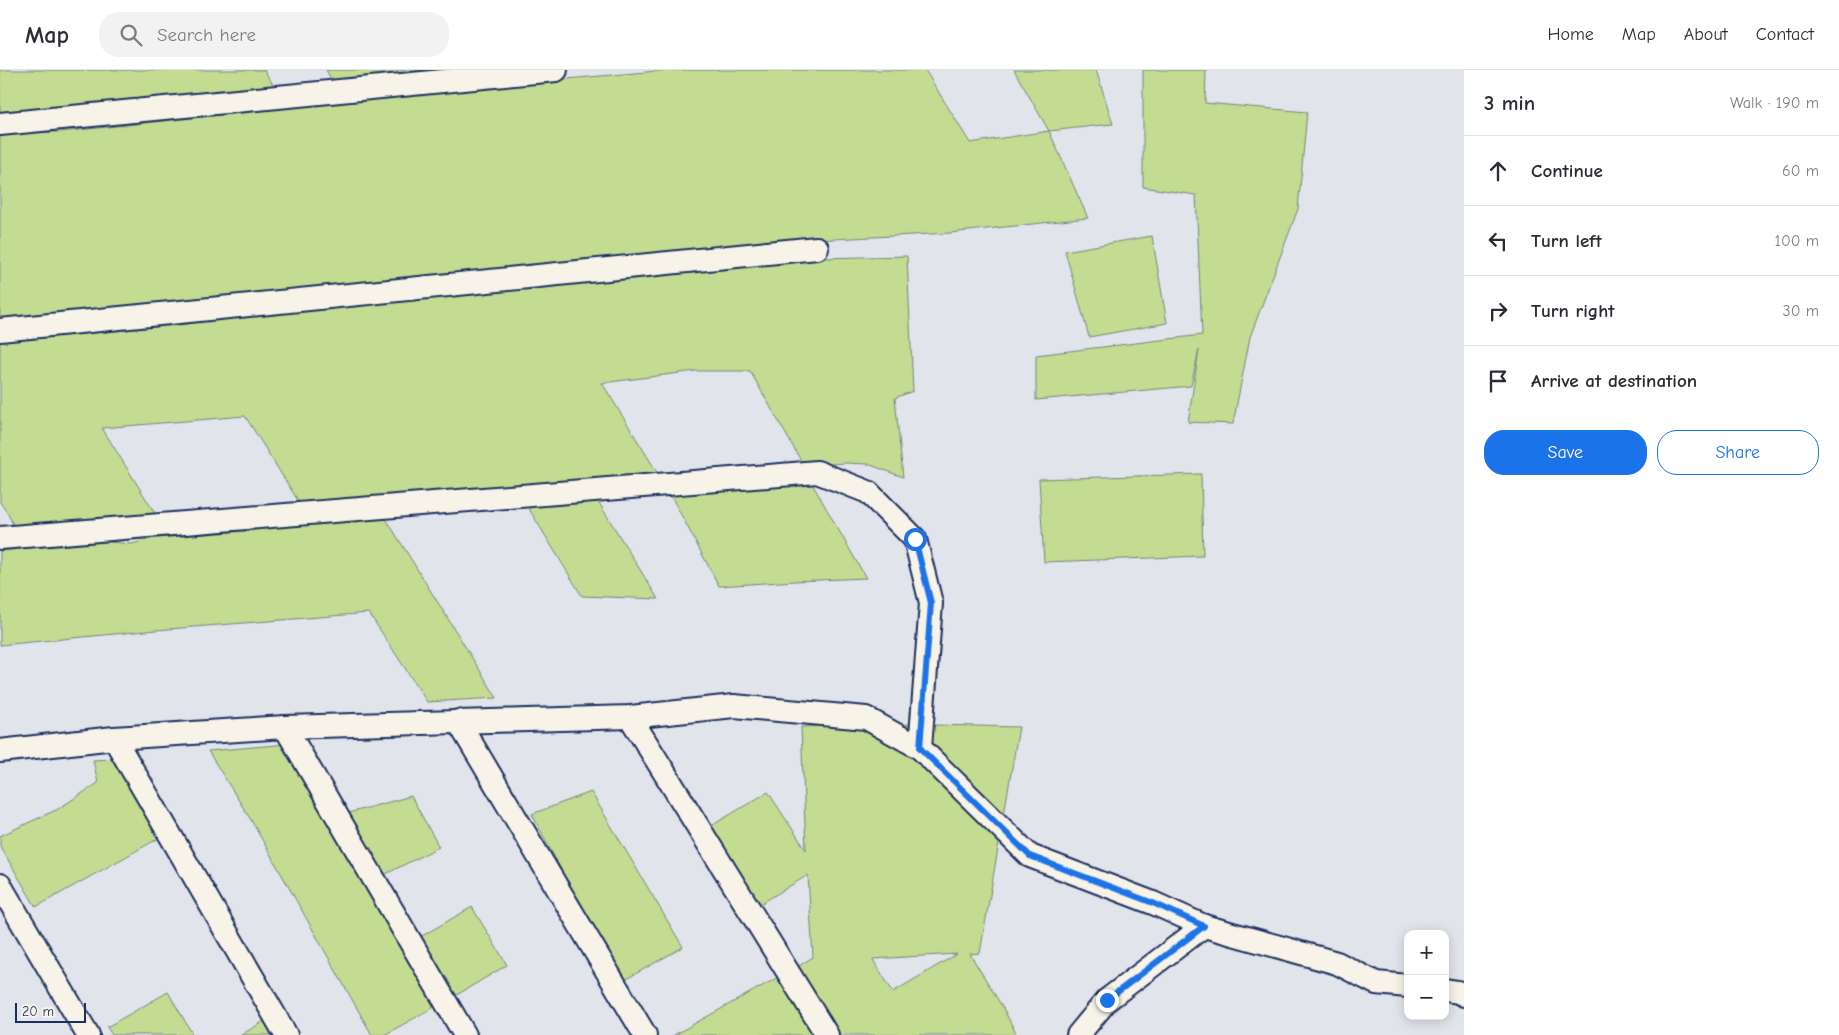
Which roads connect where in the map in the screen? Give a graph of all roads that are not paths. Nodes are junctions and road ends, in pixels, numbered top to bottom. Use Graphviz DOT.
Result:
graph roads {
  1 [pos="556,70"];
  2 [pos="0,124"];
  3 [pos="817,248"];
  4 [pos="0,330"];
  5 [pos="0,538"];
  6 [pos="630,717"];
  7 [pos="458,720"];
  8 [pos="285,727"];
  9 [pos="114,738"];
  10 [pos="920,748"];
  11 [pos="0,751"];
  12 [pos="0,885"];
  13 [pos="1204,926"];
  14 [pos="1404,986"];
  15 [pos="1449,991"];
  16 [pos="1464,994"];
  17 [pos="88,1035"];
  18 [pos="286,1035"];
  19 [pos="465,1035"];
  20 [pos="645,1035"];
  21 [pos="827,1035"];
  22 [pos="1078,1035"];
  1 -- 2 [label="street"];
  3 -- 4 [label="street"];
  5 -- 10 [label="street"];
  6 -- 7 [label="street"];
  6 -- 10 [label="street"];
  6 -- 21 [label="street"];
  7 -- 8 [label="street"];
  7 -- 20 [label="street"];
  8 -- 9 [label="street"];
  8 -- 19 [label="street"];
  9 -- 11 [label="street"];
  9 -- 18 [label="street"];
  10 -- 13 [label="street"];
  12 -- 17 [label="street"];
  13 -- 14 [label="street"];
  13 -- 22 [label="street"];
  15 -- 16 [label="street"];
}
